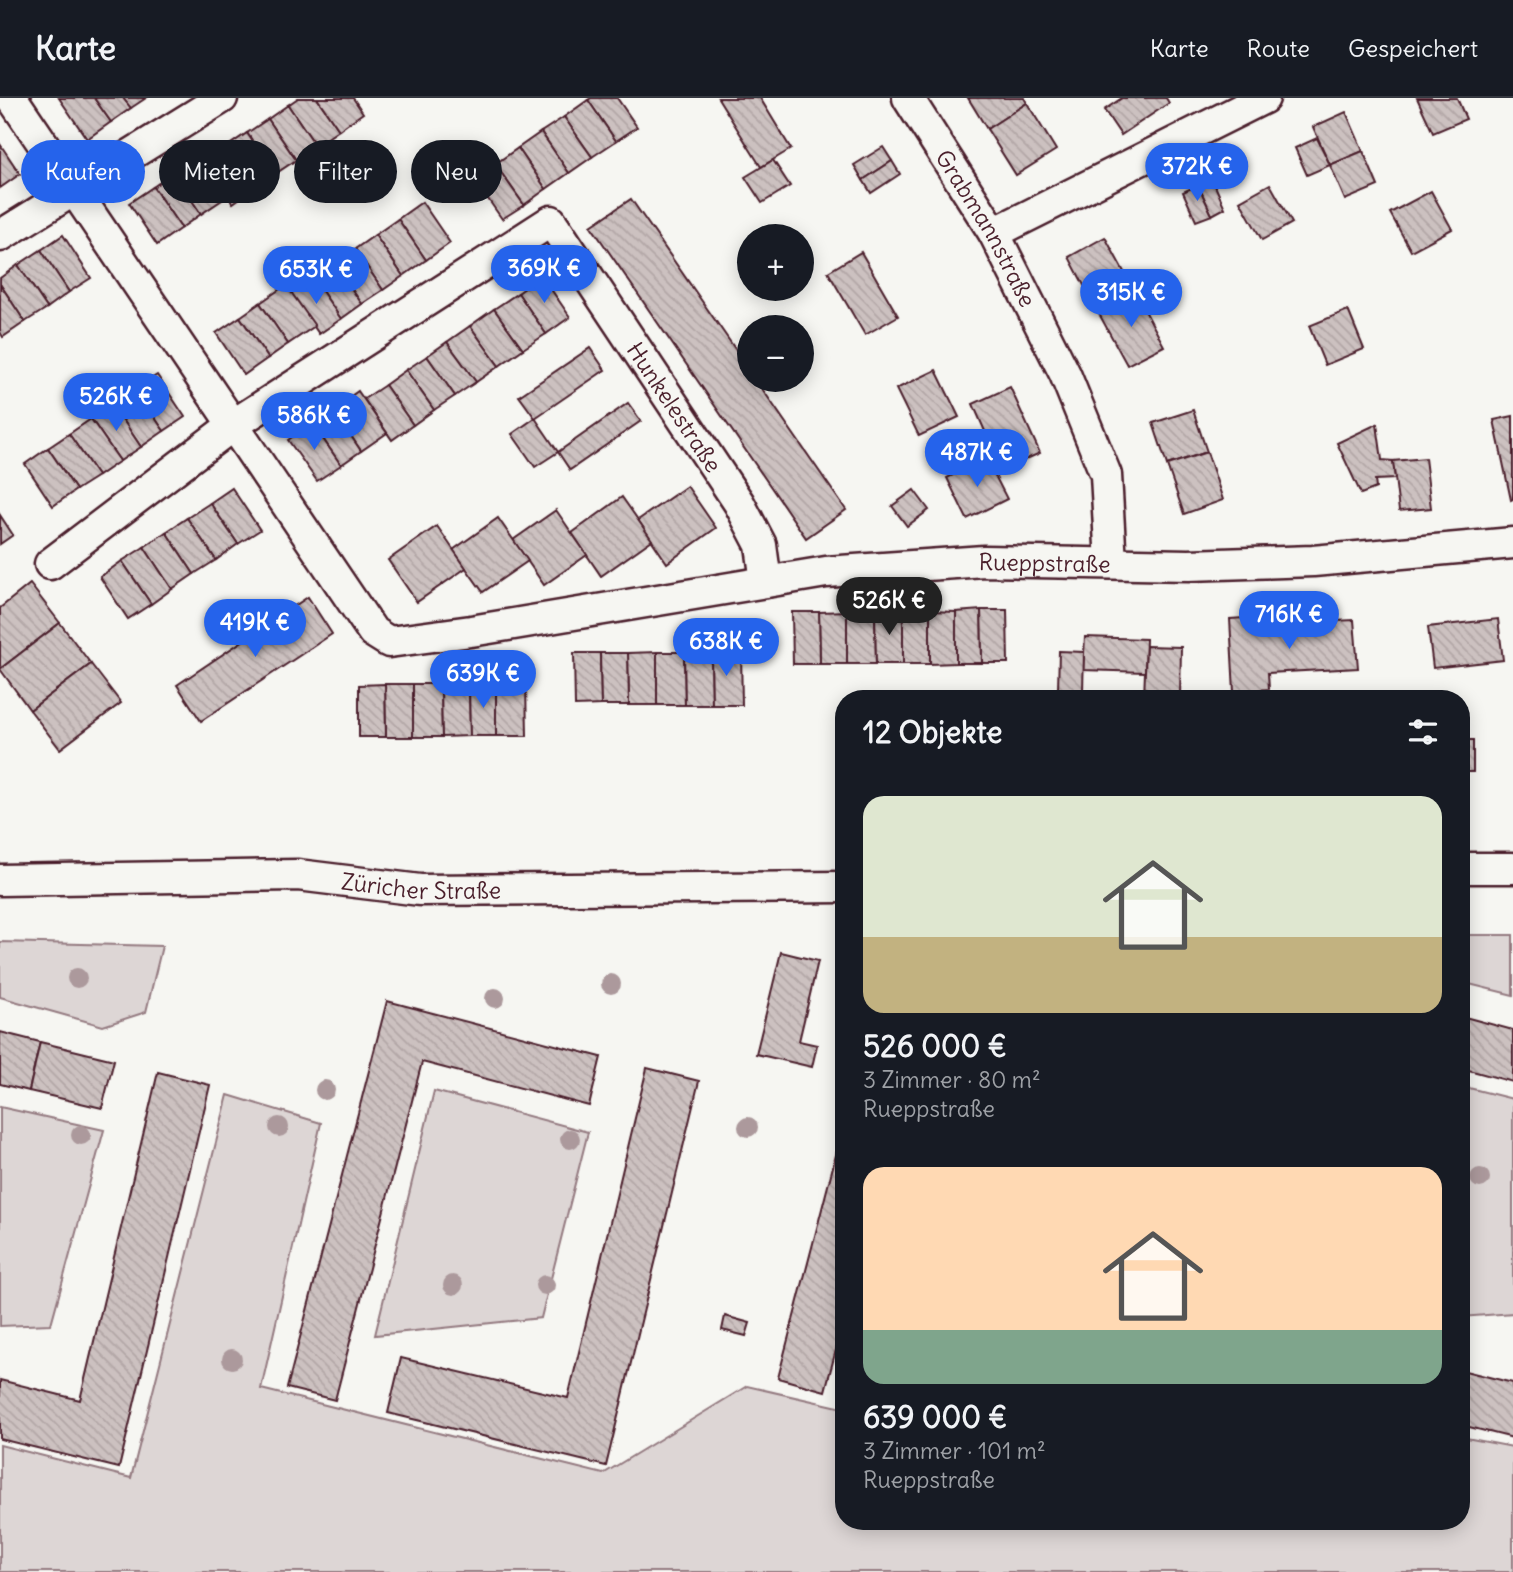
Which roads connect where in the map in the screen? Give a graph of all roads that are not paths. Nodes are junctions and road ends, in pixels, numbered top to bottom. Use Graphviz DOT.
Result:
graph roads {
  1 [pos="12,98"];
  2 [pos="222,98"];
  3 [pos="908,98"];
  4 [pos="1264,98"];
  5 [pos="40,140"];
  6 [pos="145,146"];
  7 [pos="53,203"];
  8 [pos="83,203"];
  9 [pos="994,233"];
  10 [pos="0,236"];
  11 [pos="233,425"];
  12 [pos="1513,543"];
  13 [pos="1111,563"];
  14 [pos="50,564"];
  15 [pos="766,582"];
  16 [pos="1513,868"];
  17 [pos="1470,869"];
  18 [pos="0,880"];
  19 [pos="835,887"];
  1 -- 5 [label="street"];
  2 -- 6 [label="street"];
  3 -- 9 [label="street, Grabmannstraße"];
  4 -- 9 [label="street"];
  7 -- 10 [label="street"];
  8 -- 11 [label="street"];
  9 -- 13 [label="street, Grabmannstraße"];
  11 -- 14 [label="street, Hunkelestraße"];
  11 -- 15 [label="street, Rueppstraße"];
  11 -- 15 [label="street, Hunkelestraße"];
  12 -- 13 [label="street, Rueppstraße"];
  13 -- 15 [label="street, Rueppstraße"];
  16 -- 17 [label="street"];
  18 -- 19 [label="street, Züricher Straße"];
}
